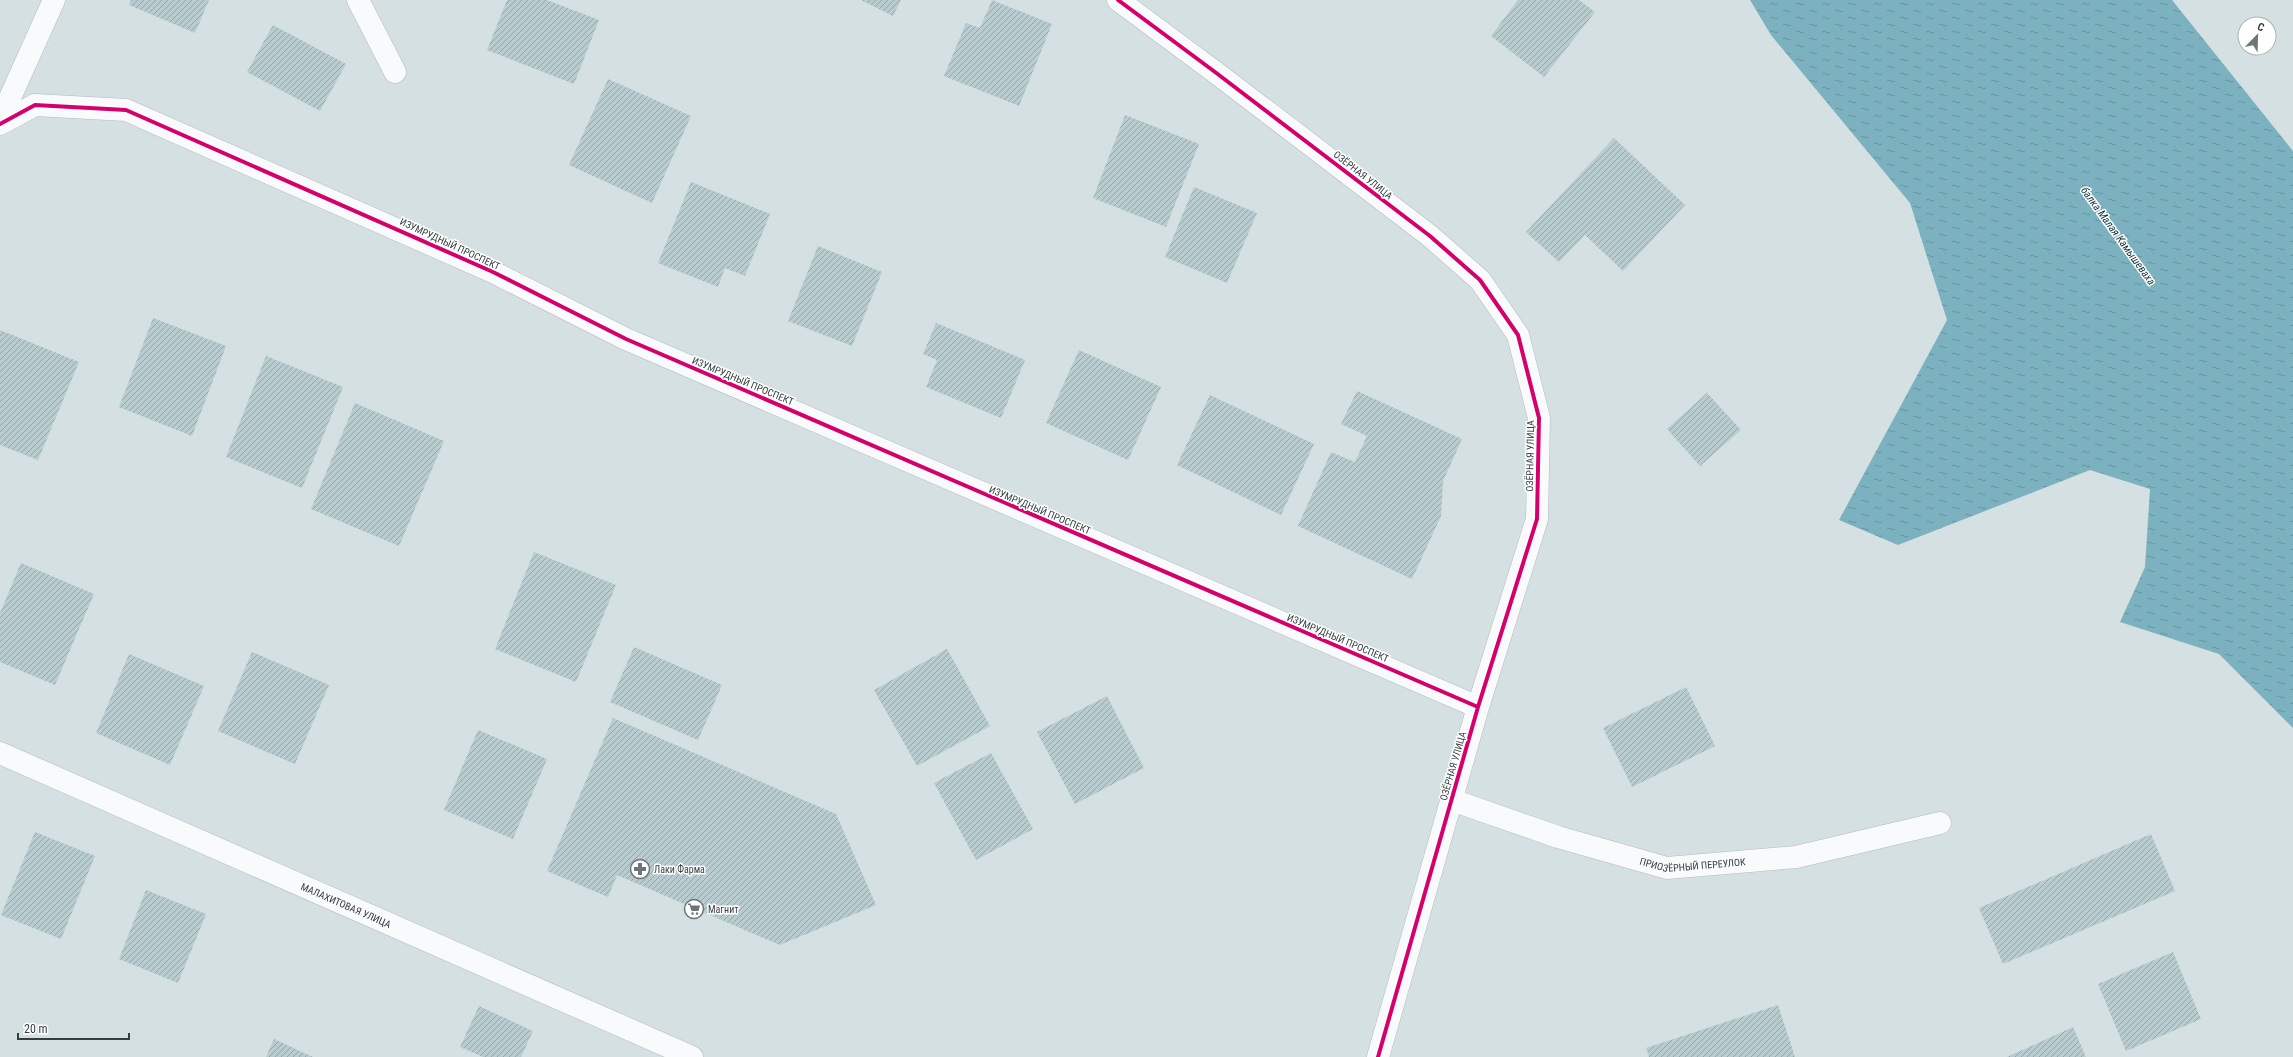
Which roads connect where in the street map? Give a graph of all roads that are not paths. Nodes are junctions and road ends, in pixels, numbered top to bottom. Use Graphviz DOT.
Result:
graph roads {
  1 [pos="54,0"];
  2 [pos="358,0"];
  3 [pos="1118,0"];
  4 [pos="395,72"];
  5 [pos="0,120"];
  6 [pos="0,124"];
  7 [pos="1478,707"];
  8 [pos="0,753"];
  9 [pos="1452,800"];
  10 [pos="1940,823"];
  11 [pos="692,1057"];
  12 [pos="1378,1057"];
  1 -- 5 [label="street"];
  2 -- 4 [label="street"];
  3 -- 7 [label="street, ОЗЁРНАЯ УЛИЦА"];
  6 -- 7 [label="street, ИЗУМРУДНЫЙ ПРОСПЕКТ"];
  7 -- 9 [label="street, ОЗЁРНАЯ УЛИЦА"];
  8 -- 11 [label="street, МАЛАХИТОВАЯ УЛИЦА"];
  9 -- 10 [label="street, ПРИОЗЁРНЫЙ ПЕРЕУЛОК"];
  9 -- 12 [label="street, ОЗЁРНАЯ УЛИЦА"];
}
